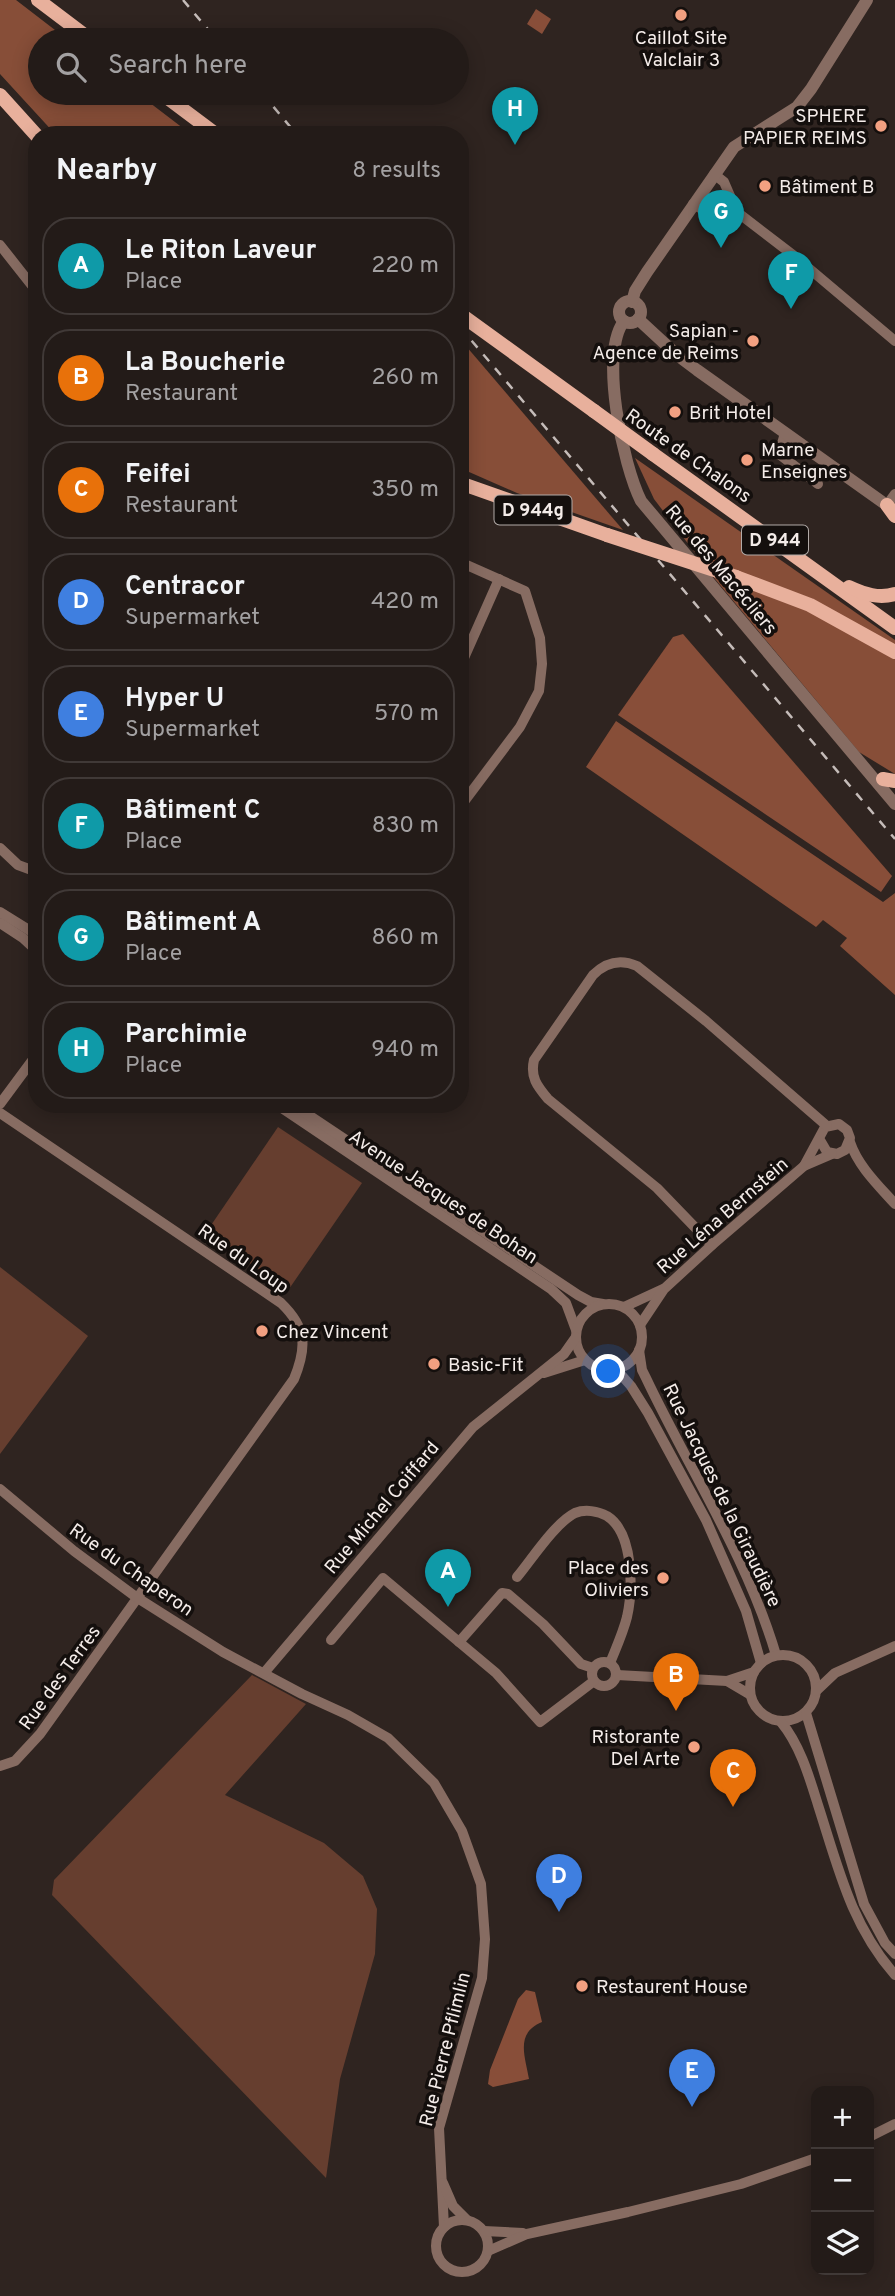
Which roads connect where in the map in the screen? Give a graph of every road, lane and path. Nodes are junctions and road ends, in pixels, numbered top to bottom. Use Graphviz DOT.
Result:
graph roads {
  1 [pos="38,0"];
  2 [pos="867,0"];
  3 [pos="75,28"];
  4 [pos="0,94"];
  5 [pos="177,105"];
  6 [pos="28,126"];
  7 [pos="205,126"];
  8 [pos="714,174"];
  9 [pos="694,204"];
  10 [pos="737,212"];
  11 [pos="0,245"];
  12 [pos="28,281"];
  13 [pos="632,302"];
  14 [pos="638,319"];
  15 [pos="469,321"];
  16 [pos="624,321"];
  17 [pos="895,341"];
  18 [pos="785,432"];
  19 [pos="818,484"];
  20 [pos="469,486"];
  21 [pos="893,506"];
  22 [pos="751,523"];
  23 [pos="469,566"];
  24 [pos="499,579"];
  25 [pos="895,588"];
  26 [pos="895,594"];
  27 [pos="875,596"];
  28 [pos="895,628"];
  29 [pos="469,647"];
  30 [pos="895,652"];
  31 [pos="849,751"];
  32 [pos="889,780"];
  33 [pos="895,792"];
  34 [pos="469,795"];
  35 [pos="895,804"];
  36 [pos="0,848"];
  37 [pos="28,869"];
  38 [pos="0,912"];
  39 [pos="0,923"];
  40 [pos="28,929"];
  41 [pos="28,943"];
  42 [pos="28,1066"];
  43 [pos="0,1104"];
  44 [pos="0,1113"];
  45 [pos="289,1113"];
  46 [pos="306,1113"];
  47 [pos="827,1126"];
  48 [pos="820,1140"];
  49 [pos="850,1142"];
  50 [pos="832,1154"];
  51 [pos="804,1166"];
  52 [pos="895,1204"];
  53 [pos="712,1245"];
  54 [pos="664,1289"];
  55 [pos="603,1304"];
  56 [pos="624,1307"];
  57 [pos="640,1325"];
  58 [pos="576,1333"];
  59 [pos="639,1350"];
  60 [pos="585,1360"];
  61 [pos="616,1369"];
  62 [pos="537,1375"];
  63 [pos="0,1489"];
  64 [pos="517,1577"];
  65 [pos="136,1597"];
  66 [pos="331,1640"];
  67 [pos="459,1642"];
  68 [pos="895,1646"];
  69 [pos="776,1655"];
  70 [pos="610,1663"];
  71 [pos="761,1663"];
  72 [pos="251,1667"];
  73 [pos="593,1668"];
  74 [pos="754,1672"];
  75 [pos="264,1673"];
  76 [pos="617,1675"];
  77 [pos="594,1681"];
  78 [pos="727,1681"];
  79 [pos="816,1692"];
  80 [pos="750,1694"];
  81 [pos="806,1713"];
  82 [pos="781,1722"];
  83 [pos="0,1766"];
  84 [pos="895,1954"];
  85 [pos="895,1975"];
  86 [pos="895,2124"];
  87 [pos="874,2134"];
  88 [pos="811,2160"];
  89 [pos="440,2176"];
  90 [pos="467,2220"];
  91 [pos="443,2227"];
  92 [pos="484,2231"];
  93 [pos="527,2234"];
  94 [pos="488,2251"];
  1 -- 3 [label="main road"];
  2 -- 8 [label="street"];
  4 -- 6 [label="main road"];
  5 -- 7 [label="main road"];
  8 -- 9 [label="street"];
  8 -- 10 [label="street"];
  9 -- 10 [label="street"];
  9 -- 13 [label="street"];
  10 -- 17 [label="street"];
  11 -- 12 [label="street"];
  13 -- 14 [label="street"];
  13 -- 16 [label="street"];
  14 -- 16 [label="street"];
  14 -- 18 [label="street"];
  15 -- 22 [label="main road, Route de Chalons / D 944, bridge"];
  16 -- 31 [label="street, Rue des Macécliers"];
  18 -- 19 [label="street"];
  18 -- 21 [label="street"];
  20 -- 30 [label="main road, D 944g, bridge"];
  22 -- 27 [label="main road"];
  22 -- 28 [label="main road, Route de Chalons / D 944"];
  23 -- 24 [label="street"];
  24 -- 29 [label="street"];
  24 -- 34 [label="street"];
  25 -- 27 [label="main road"];
  26 -- 27 [label="main road"];
  31 -- 32 [label="street"];
  31 -- 35 [label="street, Rue des Macécliers"];
  32 -- 33 [label="street"];
  36 -- 37 [label="street"];
  38 -- 40 [label="street"];
  39 -- 41 [label="street"];
  42 -- 43 [label="street"];
  44 -- 65 [label="street, Rue du Loup"];
  45 -- 58 [label="street, Avenue Jacques de Bohan"];
  46 -- 55 [label="street, Avenue Jacques de Bohan"];
  47 -- 48 [label="street"];
  47 -- 49 [label="street"];
  47 -- 53 [label="street"];
  48 -- 50 [label="street"];
  48 -- 51 [label="street, Rue Léna Bernstein"];
  49 -- 50 [label="street"];
  49 -- 52 [label="street"];
  50 -- 51 [label="street, Rue Léna Bernstein"];
  51 -- 53 [label="street, Rue Léna Bernstein"];
  53 -- 54 [label="street, Rue Léna Bernstein"];
  54 -- 56 [label="street"];
  54 -- 57 [label="street"];
  55 -- 56 [label="street"];
  55 -- 58 [label="street"];
  56 -- 57 [label="street"];
  57 -- 59 [label="street"];
  58 -- 60 [label="street"];
  58 -- 62 [label="street, Rue Michel Coiffard"];
  59 -- 61 [label="street"];
  59 -- 69 [label="street, Rue Jacques de la Giraudière"];
  60 -- 61 [label="street"];
  60 -- 62 [label="street, Rue Michel Coiffard"];
  61 -- 71 [label="street, Rue Jacques de la Giraudière"];
  62 -- 75 [label="street, Rue Michel Coiffard"];
  63 -- 65 [label="street, Rue du Chaperon"];
  64 -- 70 [label="street"];
  65 -- 72 [label="street, Rue du Chaperon"];
  65 -- 83 [label="street, Rue des Terres"];
  66 -- 67 [label="street"];
  67 -- 73 [label="street"];
  67 -- 77 [label="street"];
  68 -- 79 [label="street"];
  69 -- 71 [label="street"];
  69 -- 79 [label="street"];
  70 -- 73 [label="street"];
  70 -- 76 [label="street"];
  71 -- 74 [label="street"];
  72 -- 75 [label="street, Rue Pierre Pflimlin"];
  73 -- 77 [label="street"];
  74 -- 78 [label="street"];
  74 -- 80 [label="street"];
  75 -- 89 [label="street, Rue Pierre Pflimlin"];
  76 -- 77 [label="street"];
  76 -- 78 [label="street"];
  78 -- 80 [label="street"];
  79 -- 81 [label="street"];
  80 -- 82 [label="street"];
  81 -- 82 [label="street"];
  81 -- 84 [label="street"];
  82 -- 85 [label="street"];
  86 -- 87 [label="street"];
  88 -- 93 [label="street"];
  89 -- 90 [label="street, Rue Pierre Pflimlin"];
  89 -- 91 [label="street, Rue Pierre Pflimlin"];
  90 -- 91 [label="street"];
  90 -- 92 [label="street"];
  91 -- 94 [label="street"];
  92 -- 93 [label="street"];
  92 -- 94 [label="street"];
  93 -- 94 [label="street"];
}
